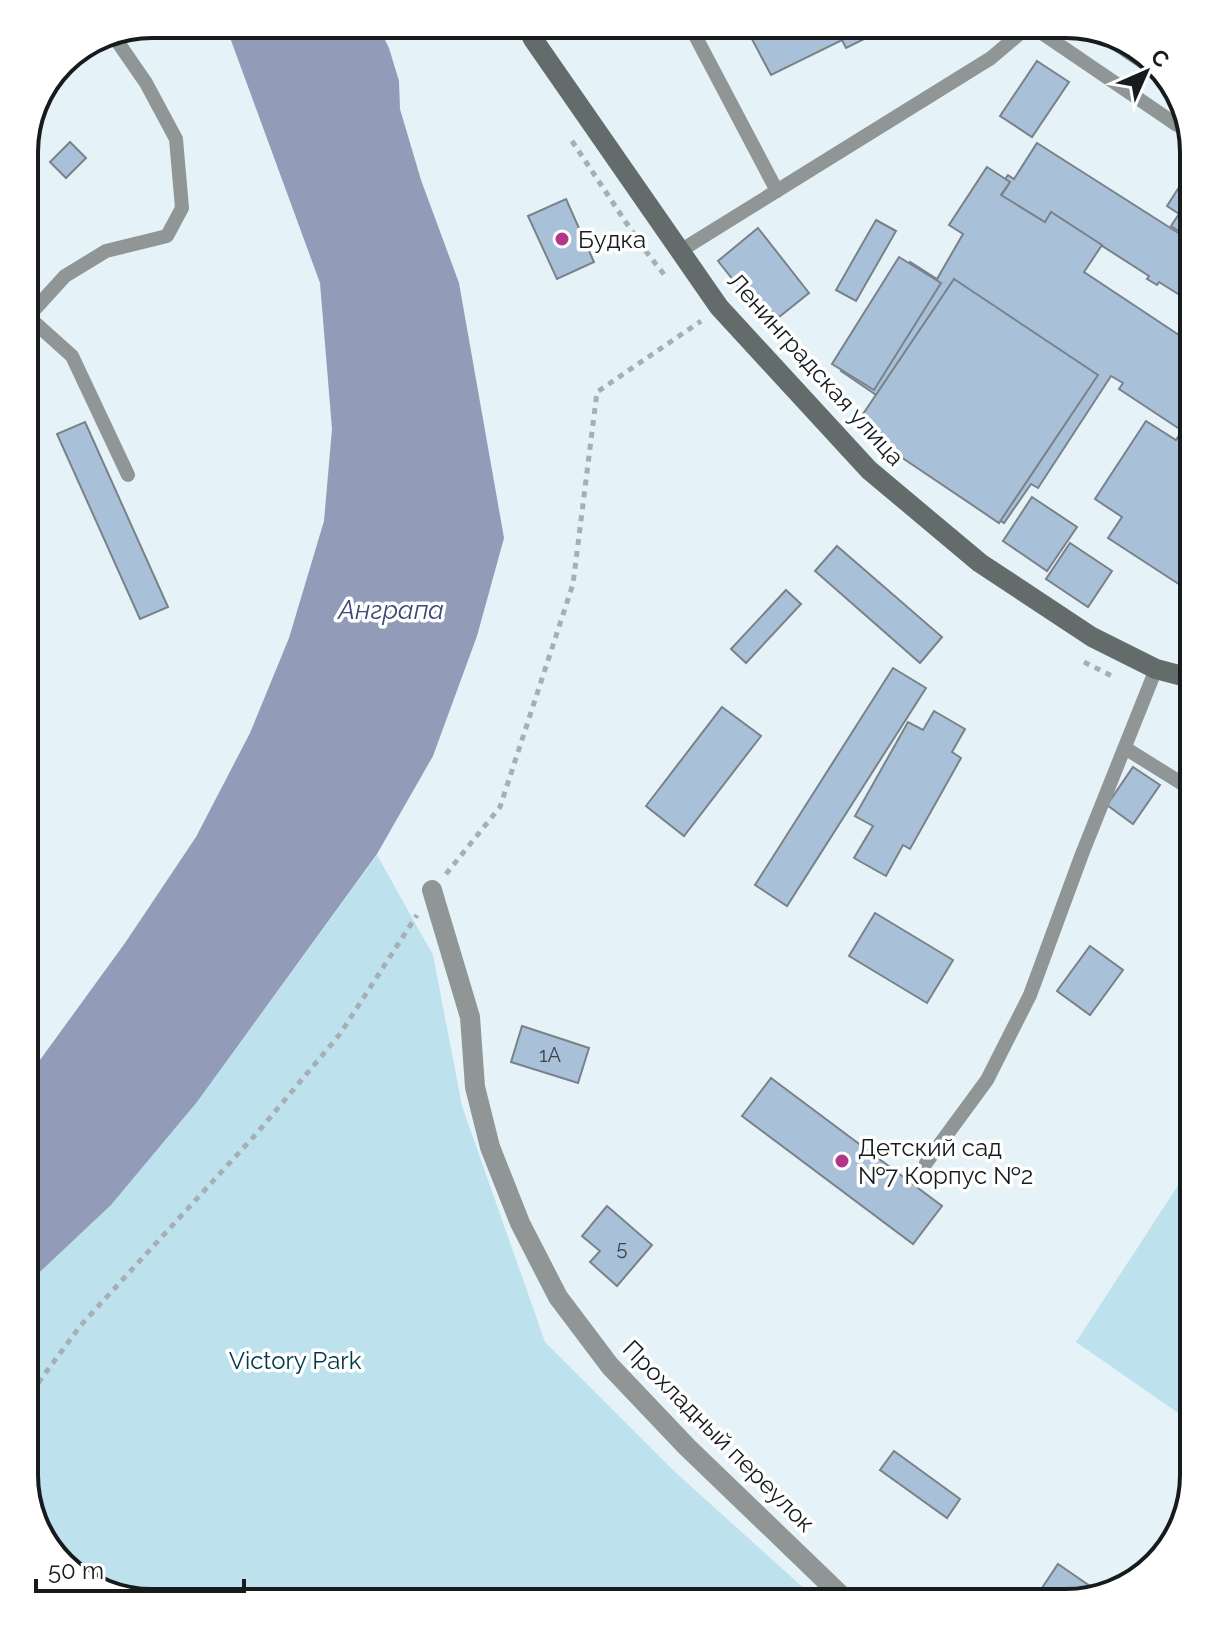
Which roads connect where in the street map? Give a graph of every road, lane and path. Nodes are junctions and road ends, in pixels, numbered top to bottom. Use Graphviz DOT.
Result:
graph roads {
  1 [pos="533,38"];
  2 [pos="696,38"];
  3 [pos="1015,38"];
  4 [pos="1050,38"];
  5 [pos="119,44"];
  6 [pos="1177,125"];
  7 [pos="777,191"];
  8 [pos="680,251"];
  9 [pos="38,304"];
  10 [pos="701,321"];
  11 [pos="38,328"];
  12 [pos="128,475"];
  13 [pos="1156,669"];
  14 [pos="1180,675"];
  15 [pos="1125,748"];
  16 [pos="1180,782"];
  17 [pos="432,890"];
  18 [pos="926,1163"];
  19 [pos="38,1383"];
  20 [pos="835,1589"];
  1 -- 8 [label="street, Ленинградская улица"];
  2 -- 7 [label="lane"];
  3 -- 7 [label="lane"];
  4 -- 6 [label="lane"];
  5 -- 9 [label="lane"];
  7 -- 8 [label="lane"];
  8 -- 13 [label="street, Ленинградская улица"];
  10 -- 17 [label="path"];
  11 -- 12 [label="lane"];
  13 -- 14 [label="street, Ленинградская улица"];
  13 -- 15 [label="lane"];
  15 -- 16 [label="lane"];
  15 -- 18 [label="lane"];
  17 -- 19 [label="path"];
  17 -- 20 [label="street, Прохладный переулок"];
}
